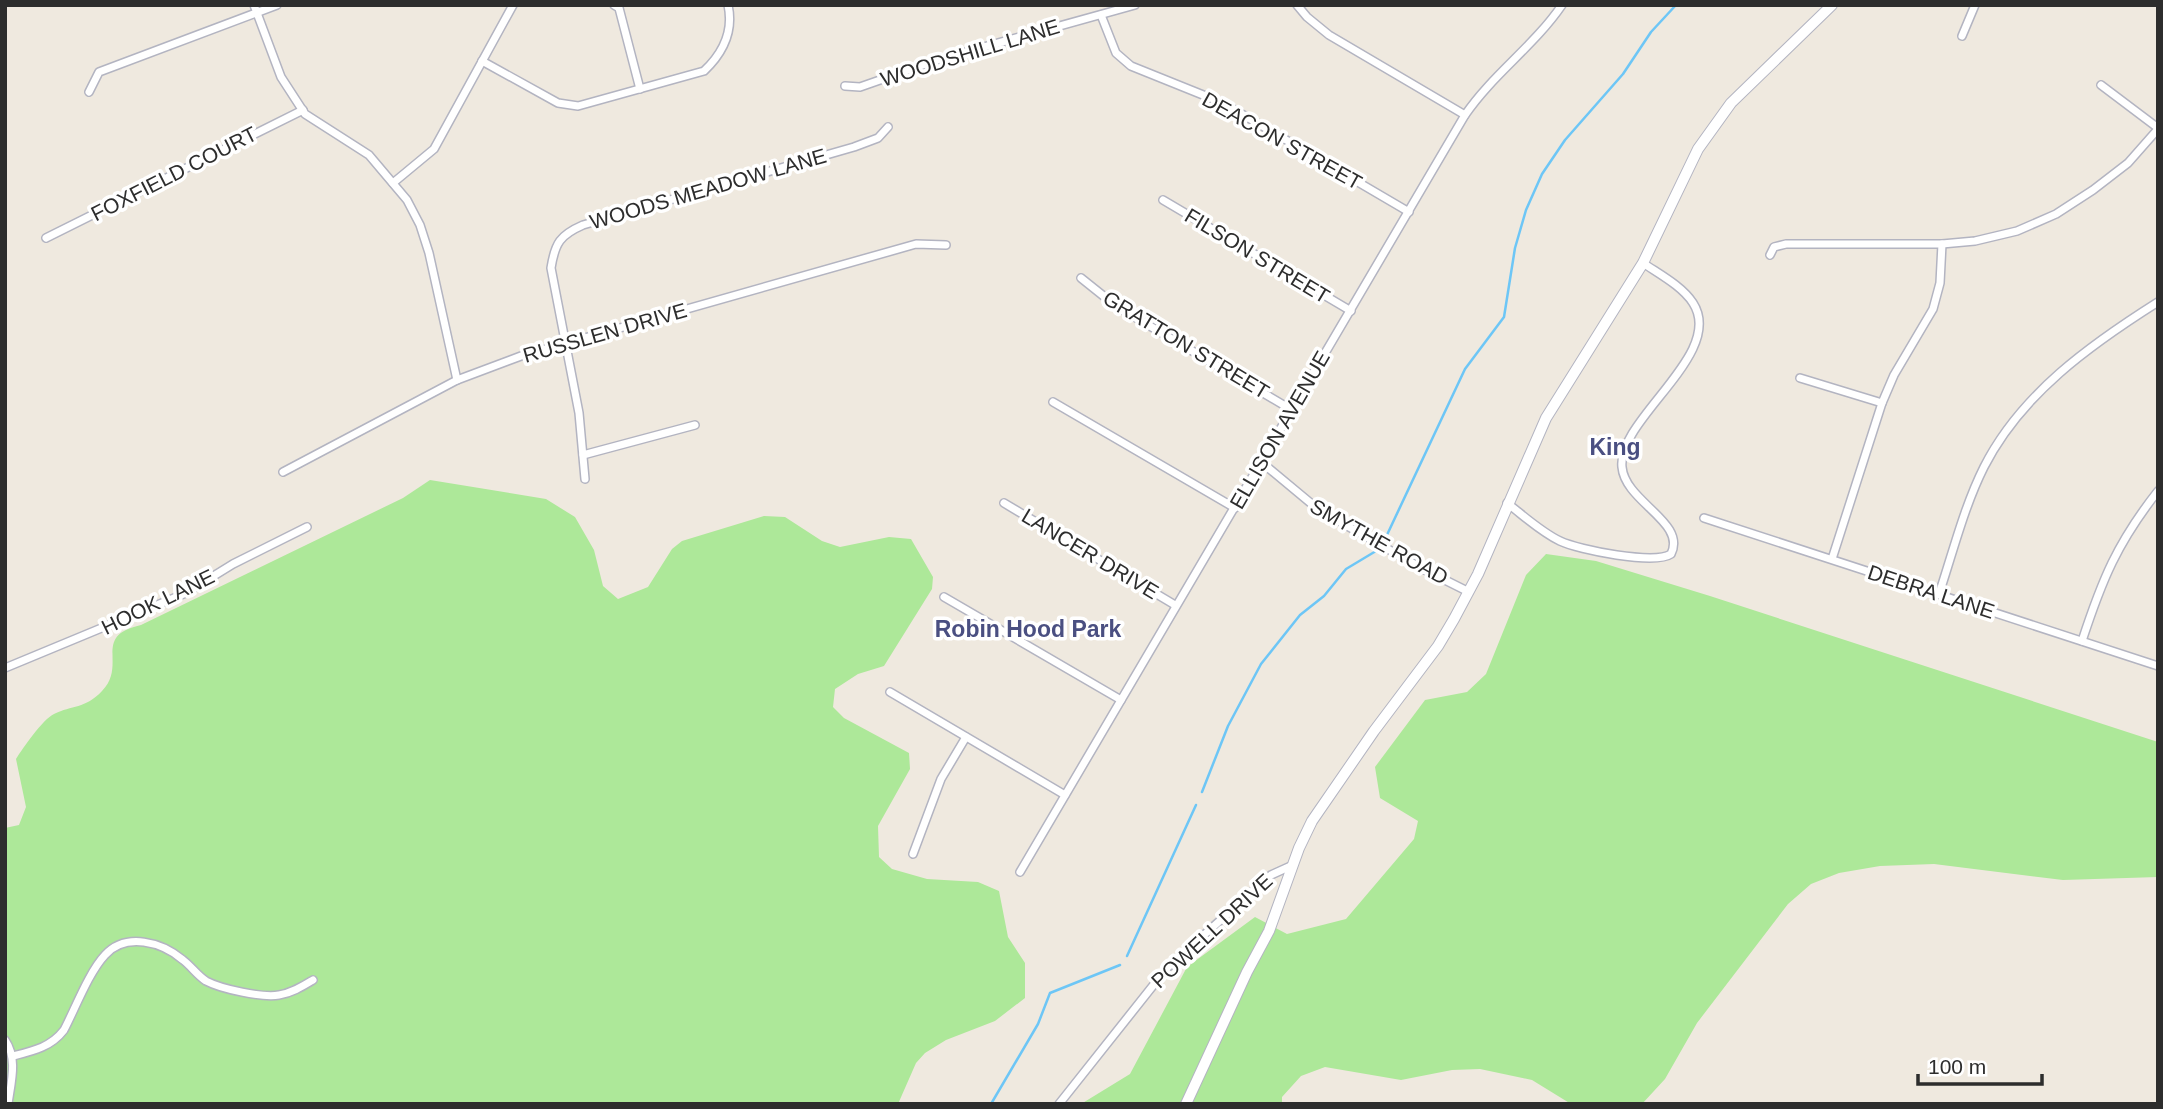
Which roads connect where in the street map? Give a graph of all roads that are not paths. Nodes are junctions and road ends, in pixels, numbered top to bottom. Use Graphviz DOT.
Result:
graph roads {
  1 [pos="277,5"];
  2 [pos="513,5"];
  3 [pos="614,5"];
  4 [pos="728,5"];
  5 [pos="1135,5"];
  6 [pos="1297,5"];
  7 [pos="1562,5"];
  8 [pos="1832,5"];
  9 [pos="1975,5"];
  10 [pos="256,9"];
  11 [pos="1101,15"];
  12 [pos="1962,36"];
  13 [pos="482,61"];
  14 [pos="2101,85"];
  15 [pos="845,86"];
  16 [pos="640,89"];
  17 [pos="89,92"];
  18 [pos="303,110"];
  19 [pos="1465,115"];
  20 [pos="888,127"];
  21 [pos="2158,129"];
  22 [pos="393,183"];
  23 [pos="1163,200"];
  24 [pos="1409,212"];
  25 [pos="46,238"];
  26 [pos="1942,244"];
  27 [pos="946,245"];
  28 [pos="1770,255"];
  29 [pos="1643,263"];
  30 [pos="1081,278"];
  31 [pos="2158,302"];
  32 [pos="1351,311"];
  33 [pos="566,343"];
  34 [pos="1800,378"];
  35 [pos="457,380"];
  36 [pos="1053,402"];
  37 [pos="1882,403"];
  38 [pos="1292,410"];
  39 [pos="695,425"];
  40 [pos="583,455"];
  41 [pos="1260,461"];
  42 [pos="282,471"];
  43 [pos="585,480"];
  44 [pos="2158,491"];
  45 [pos="1004,503"];
  46 [pos="1507,503"];
  47 [pos="1235,508"];
  48 [pos="1704,518"];
  49 [pos="307,527"];
  50 [pos="1832,559"];
  51 [pos="1469,592"];
  52 [pos="1939,594"];
  53 [pos="944,597"];
  54 [pos="1175,605"];
  55 [pos="2082,641"];
  56 [pos="2158,666"];
  57 [pos="5,668"];
  58 [pos="890,692"];
  59 [pos="1121,700"];
  60 [pos="966,737"];
  61 [pos="1065,795"];
  62 [pos="913,854"];
  63 [pos="1293,865"];
  64 [pos="1020,872"];
  65 [pos="313,980"];
  66 [pos="5,1040"];
  67 [pos="13,1056"];
  68 [pos="8,1104"];
  69 [pos="1059,1104"];
  70 [pos="1186,1104"];
  1 -- 10 [label="street"];
  2 -- 13 [label="street"];
  3 -- 16 [label="street"];
  4 -- 16 [label="street"];
  5 -- 11 [label="street, WOODSHILL LANE"];
  6 -- 19 [label="street"];
  7 -- 19 [label="street, ELLISON AVENUE"];
  8 -- 29 [label="street"];
  9 -- 12 [label="street"];
  10 -- 17 [label="street"];
  10 -- 18 [label="street"];
  11 -- 15 [label="street, WOODSHILL LANE"];
  11 -- 24 [label="street, DEACON STREET"];
  13 -- 16 [label="street"];
  13 -- 22 [label="street"];
  14 -- 21 [label="street"];
  18 -- 22 [label="street"];
  18 -- 25 [label="street, FOXFIELD COURT"];
  19 -- 24 [label="street, ELLISON AVENUE"];
  20 -- 33 [label="street, WOODS MEADOW LANE"];
  21 -- 26 [label="street"];
  22 -- 35 [label="street"];
  23 -- 32 [label="street, FILSON STREET"];
  24 -- 32 [label="street, ELLISON AVENUE"];
  26 -- 28 [label="street"];
  26 -- 37 [label="street"];
  27 -- 33 [label="street, RUSSLEN DRIVE"];
  29 -- 46 [label="street"];
  29 -- 46 [label="street"];
  30 -- 38 [label="street, GRATTON STREET"];
  31 -- 52 [label="street"];
  32 -- 38 [label="street, ELLISON AVENUE"];
  33 -- 35 [label="street, RUSSLEN DRIVE"];
  33 -- 40 [label="street, WOODS MEADOW LANE"];
  34 -- 37 [label="street"];
  35 -- 42 [label="street, RUSSLEN DRIVE"];
  36 -- 47 [label="street"];
  37 -- 50 [label="street"];
  38 -- 41 [label="street, ELLISON AVENUE"];
  39 -- 40 [label="street"];
  40 -- 43 [label="street, WOODS MEADOW LANE"];
  41 -- 47 [label="street, ELLISON AVENUE"];
  41 -- 51 [label="street, SMYTHE ROAD"];
  44 -- 55 [label="street"];
  45 -- 54 [label="street, LANCER DRIVE"];
  46 -- 51 [label="street"];
  47 -- 54 [label="street, ELLISON AVENUE"];
  48 -- 50 [label="street, DEBRA LANE"];
  49 -- 57 [label="street, HOOK LANE"];
  50 -- 52 [label="street, DEBRA LANE"];
  51 -- 63 [label="street"];
  52 -- 55 [label="street, DEBRA LANE"];
  53 -- 59 [label="street"];
  54 -- 59 [label="street, ELLISON AVENUE"];
  55 -- 56 [label="street, DEBRA LANE"];
  58 -- 60 [label="street"];
  59 -- 61 [label="street, ELLISON AVENUE"];
  60 -- 61 [label="street"];
  60 -- 62 [label="street"];
  61 -- 64 [label="street, ELLISON AVENUE"];
  63 -- 69 [label="street, POWELL DRIVE"];
  63 -- 70 [label="street"];
  65 -- 67 [label="street"];
  66 -- 67 [label="street"];
  67 -- 68 [label="street"];
}
